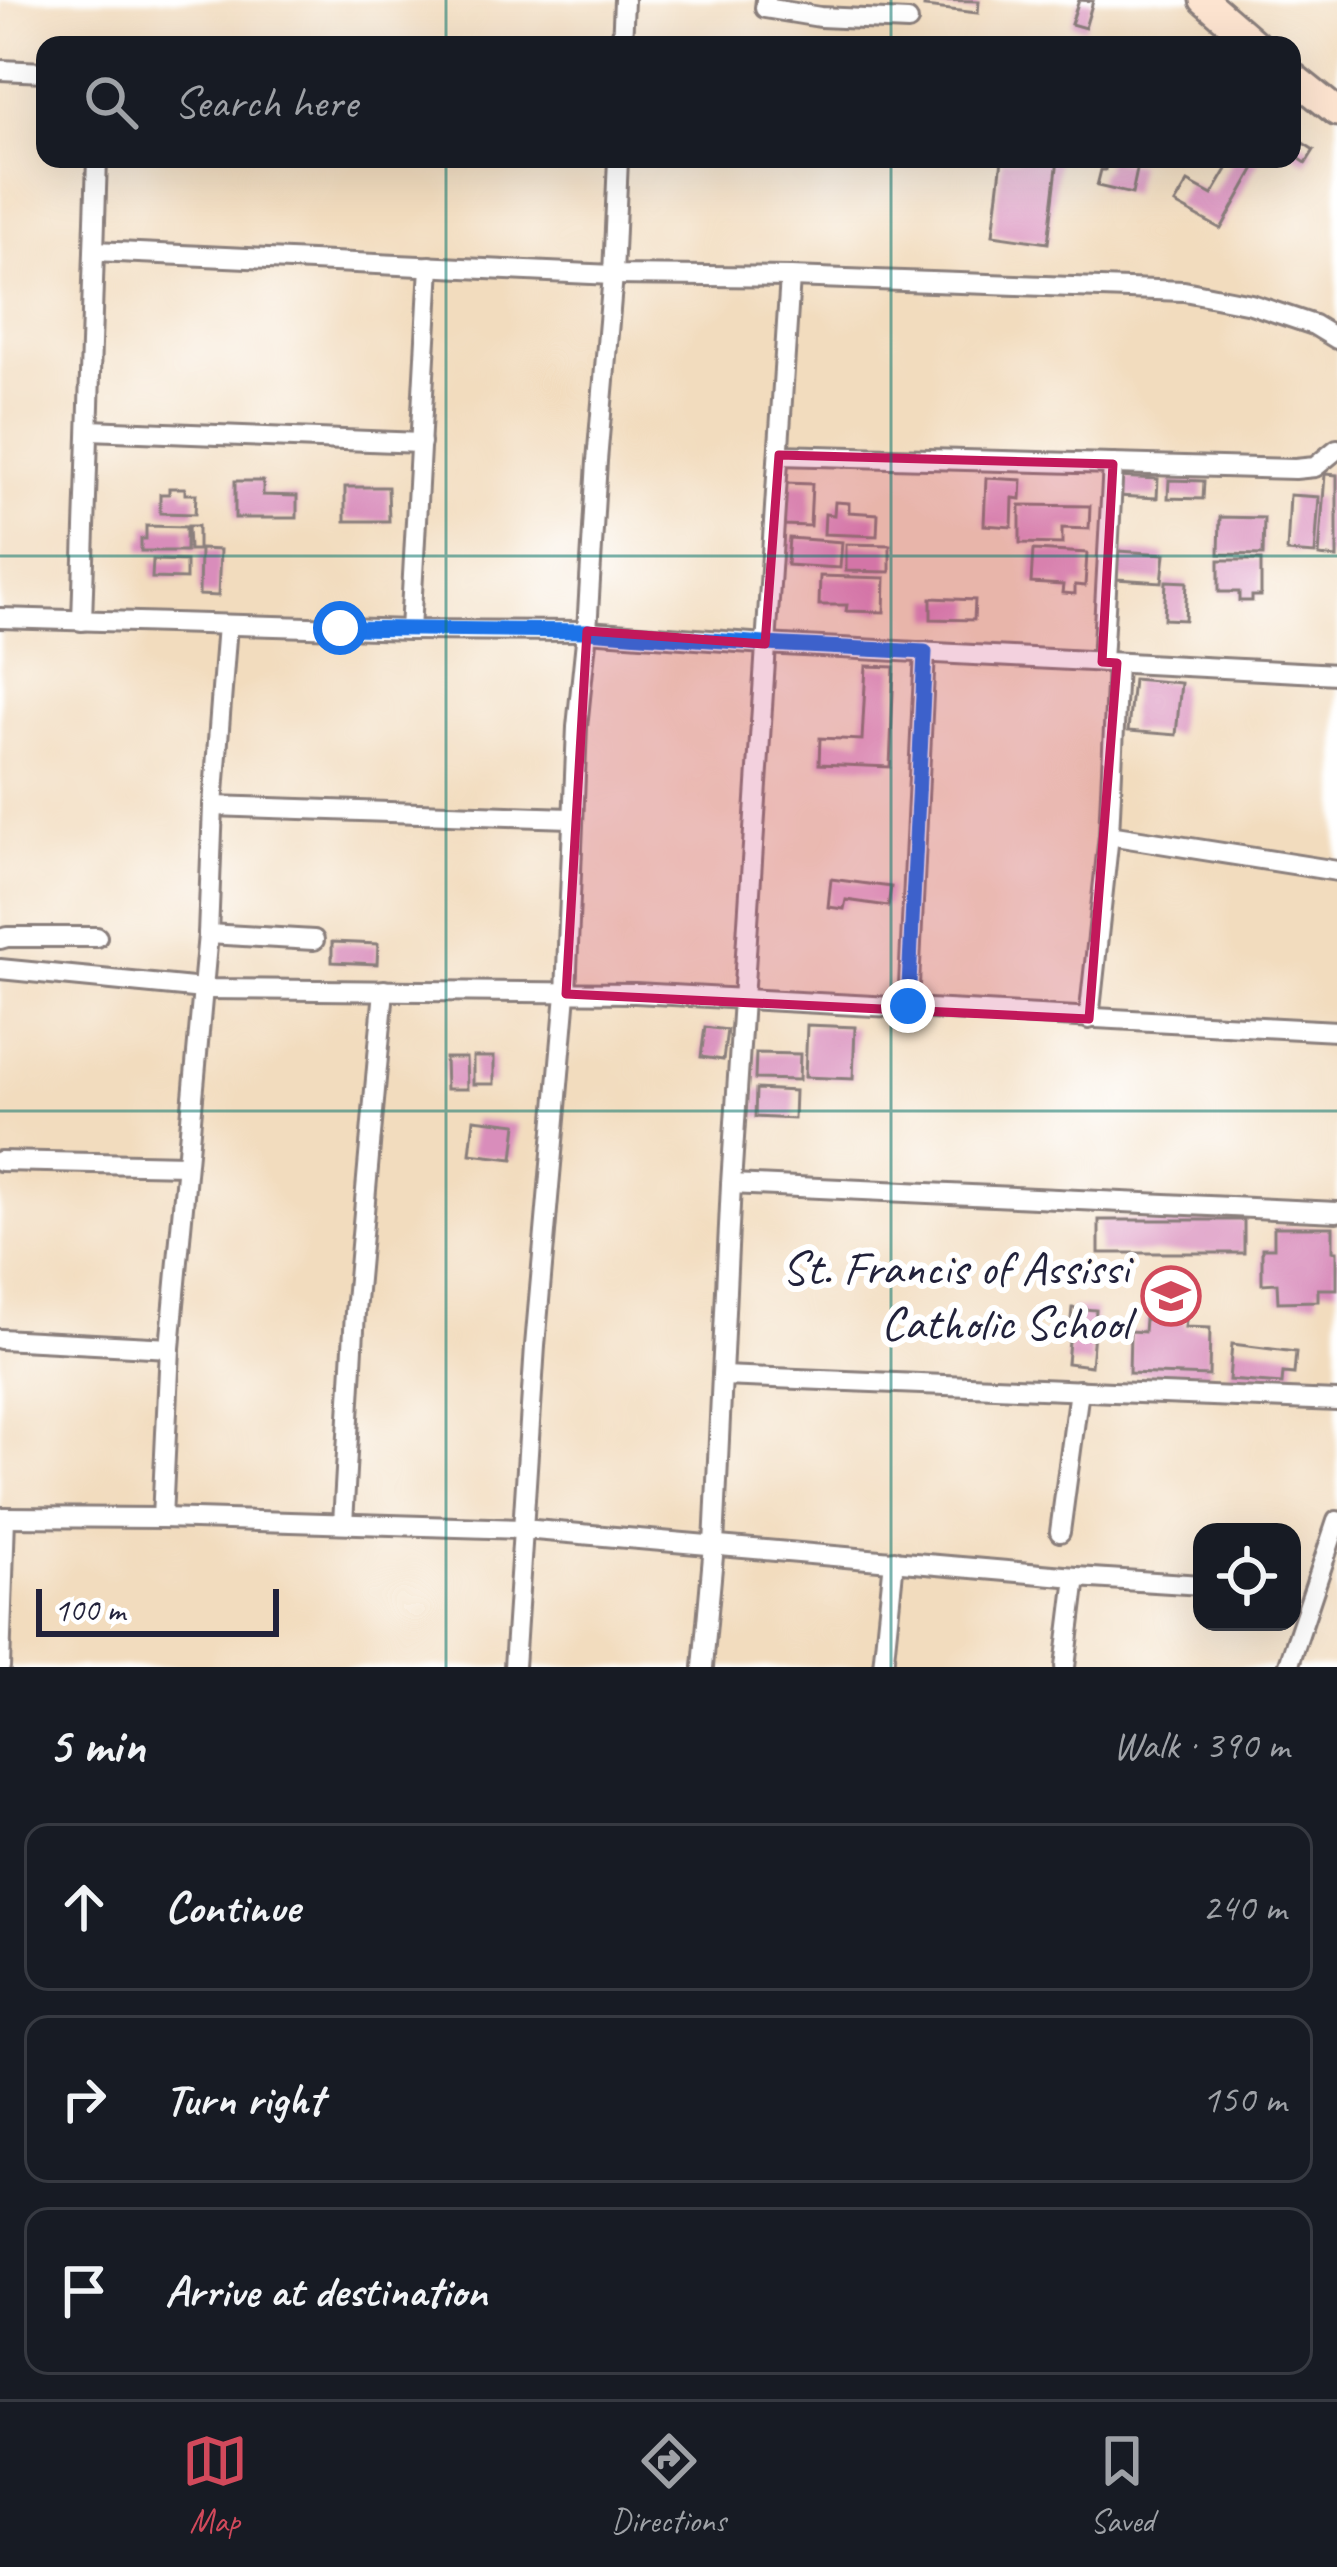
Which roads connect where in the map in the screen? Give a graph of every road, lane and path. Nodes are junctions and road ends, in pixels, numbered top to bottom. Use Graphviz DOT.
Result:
graph roads {
  1 [pos="625,0"];
  2 [pos="766,0"];
  3 [pos="1204,0"];
  4 [pos="908,21"];
  5 [pos="623,36"];
  6 [pos="1246,36"];
  7 [pos="0,70"];
  8 [pos="36,72"];
  9 [pos="1301,83"];
  10 [pos="1337,112"];
  11 [pos="98,168"];
  12 [pos="618,168"];
  13 [pos="95,251"];
  14 [pos="430,266"];
  15 [pos="614,275"];
  16 [pos="790,277"];
  17 [pos="1337,339"];
  18 [pos="89,430"];
  19 [pos="421,442"];
  20 [pos="1337,449"];
  21 [pos="779,455"];
  22 [pos="1114,464"];
  23 [pos="0,618"];
  24 [pos="82,621"];
  25 [pos="227,625"];
  26 [pos="410,631"];
  27 [pos="587,631"];
  28 [pos="765,644"];
  29 [pos="925,652"];
  30 [pos="1109,663"];
  31 [pos="1337,674"];
  32 [pos="213,806"];
  33 [pos="571,818"];
  34 [pos="1108,835"];
  35 [pos="1337,871"];
  36 [pos="208,934"];
  37 [pos="97,937"];
  38 [pos="0,939"];
  39 [pos="314,940"];
  40 [pos="0,969"];
  41 [pos="203,989"];
  42 [pos="384,990"];
  43 [pos="566,994"];
  44 [pos="742,997"];
  45 [pos="908,1006"];
  46 [pos="1089,1019"];
  47 [pos="1337,1031"];
  48 [pos="0,1161"];
  49 [pos="186,1165"];
  50 [pos="730,1184"];
  51 [pos="1337,1212"];
  52 [pos="0,1339"];
  53 [pos="170,1348"];
  54 [pos="722,1376"];
  55 [pos="1079,1390"];
  56 [pos="1337,1400"];
  57 [pos="3,1517"];
  58 [pos="162,1518"];
  59 [pos="1337,1521"];
  60 [pos="343,1523"];
  61 [pos="524,1529"];
  62 [pos="1060,1532"];
  63 [pos="714,1545"];
  64 [pos="894,1560"];
  65 [pos="1076,1577"];
  66 [pos="1193,1584"];
  67 [pos="1302,1592"];
  68 [pos="1,1667"];
  69 [pos="514,1667"];
  70 [pos="703,1667"];
  71 [pos="883,1667"];
  72 [pos="1065,1667"];
  73 [pos="1288,1667"];
  1 -- 5 [label="street"];
  2 -- 4 [label="street"];
  3 -- 6 [label="main road"];
  7 -- 8 [label="street"];
  9 -- 10 [label="main road"];
  11 -- 13 [label="street"];
  12 -- 15 [label="street"];
  13 -- 14 [label="street"];
  13 -- 18 [label="street"];
  14 -- 15 [label="street"];
  14 -- 19 [label="street"];
  15 -- 16 [label="street"];
  15 -- 27 [label="street"];
  16 -- 17 [label="street"];
  16 -- 21 [label="street"];
  18 -- 19 [label="street"];
  18 -- 24 [label="street"];
  19 -- 26 [label="street"];
  20 -- 22 [label="street"];
  21 -- 22 [label="street"];
  21 -- 28 [label="street"];
  22 -- 30 [label="street"];
  23 -- 24 [label="street"];
  24 -- 25 [label="street"];
  25 -- 26 [label="street"];
  25 -- 32 [label="street"];
  26 -- 27 [label="street"];
  27 -- 28 [label="street"];
  27 -- 33 [label="street"];
  28 -- 29 [label="street"];
  28 -- 44 [label="street"];
  29 -- 30 [label="street"];
  29 -- 45 [label="street"];
  30 -- 31 [label="street"];
  30 -- 34 [label="street"];
  32 -- 33 [label="street"];
  32 -- 36 [label="street"];
  33 -- 43 [label="street"];
  34 -- 35 [label="street"];
  34 -- 46 [label="street"];
  36 -- 39 [label="street"];
  36 -- 41 [label="street"];
  37 -- 38 [label="street"];
  40 -- 41 [label="street"];
  41 -- 42 [label="street"];
  41 -- 49 [label="street"];
  42 -- 43 [label="street"];
  42 -- 60 [label="street"];
  43 -- 44 [label="street"];
  43 -- 61 [label="street"];
  44 -- 45 [label="street"];
  44 -- 50 [label="street"];
  45 -- 46 [label="street"];
  46 -- 47 [label="street"];
  48 -- 49 [label="street"];
  49 -- 53 [label="street"];
  50 -- 51 [label="street"];
  50 -- 54 [label="street"];
  52 -- 53 [label="street"];
  53 -- 58 [label="street"];
  54 -- 55 [label="street"];
  54 -- 63 [label="street"];
  55 -- 56 [label="street"];
  55 -- 62 [label="street"];
  57 -- 58 [label="street"];
  57 -- 68 [label="street"];
  58 -- 60 [label="street"];
  59 -- 67 [label="street"];
  60 -- 61 [label="street"];
  61 -- 63 [label="street"];
  61 -- 69 [label="street"];
  63 -- 64 [label="street"];
  63 -- 70 [label="street"];
  64 -- 65 [label="street"];
  64 -- 71 [label="street"];
  65 -- 66 [label="street"];
  65 -- 72 [label="street"];
  67 -- 73 [label="street"];
}
